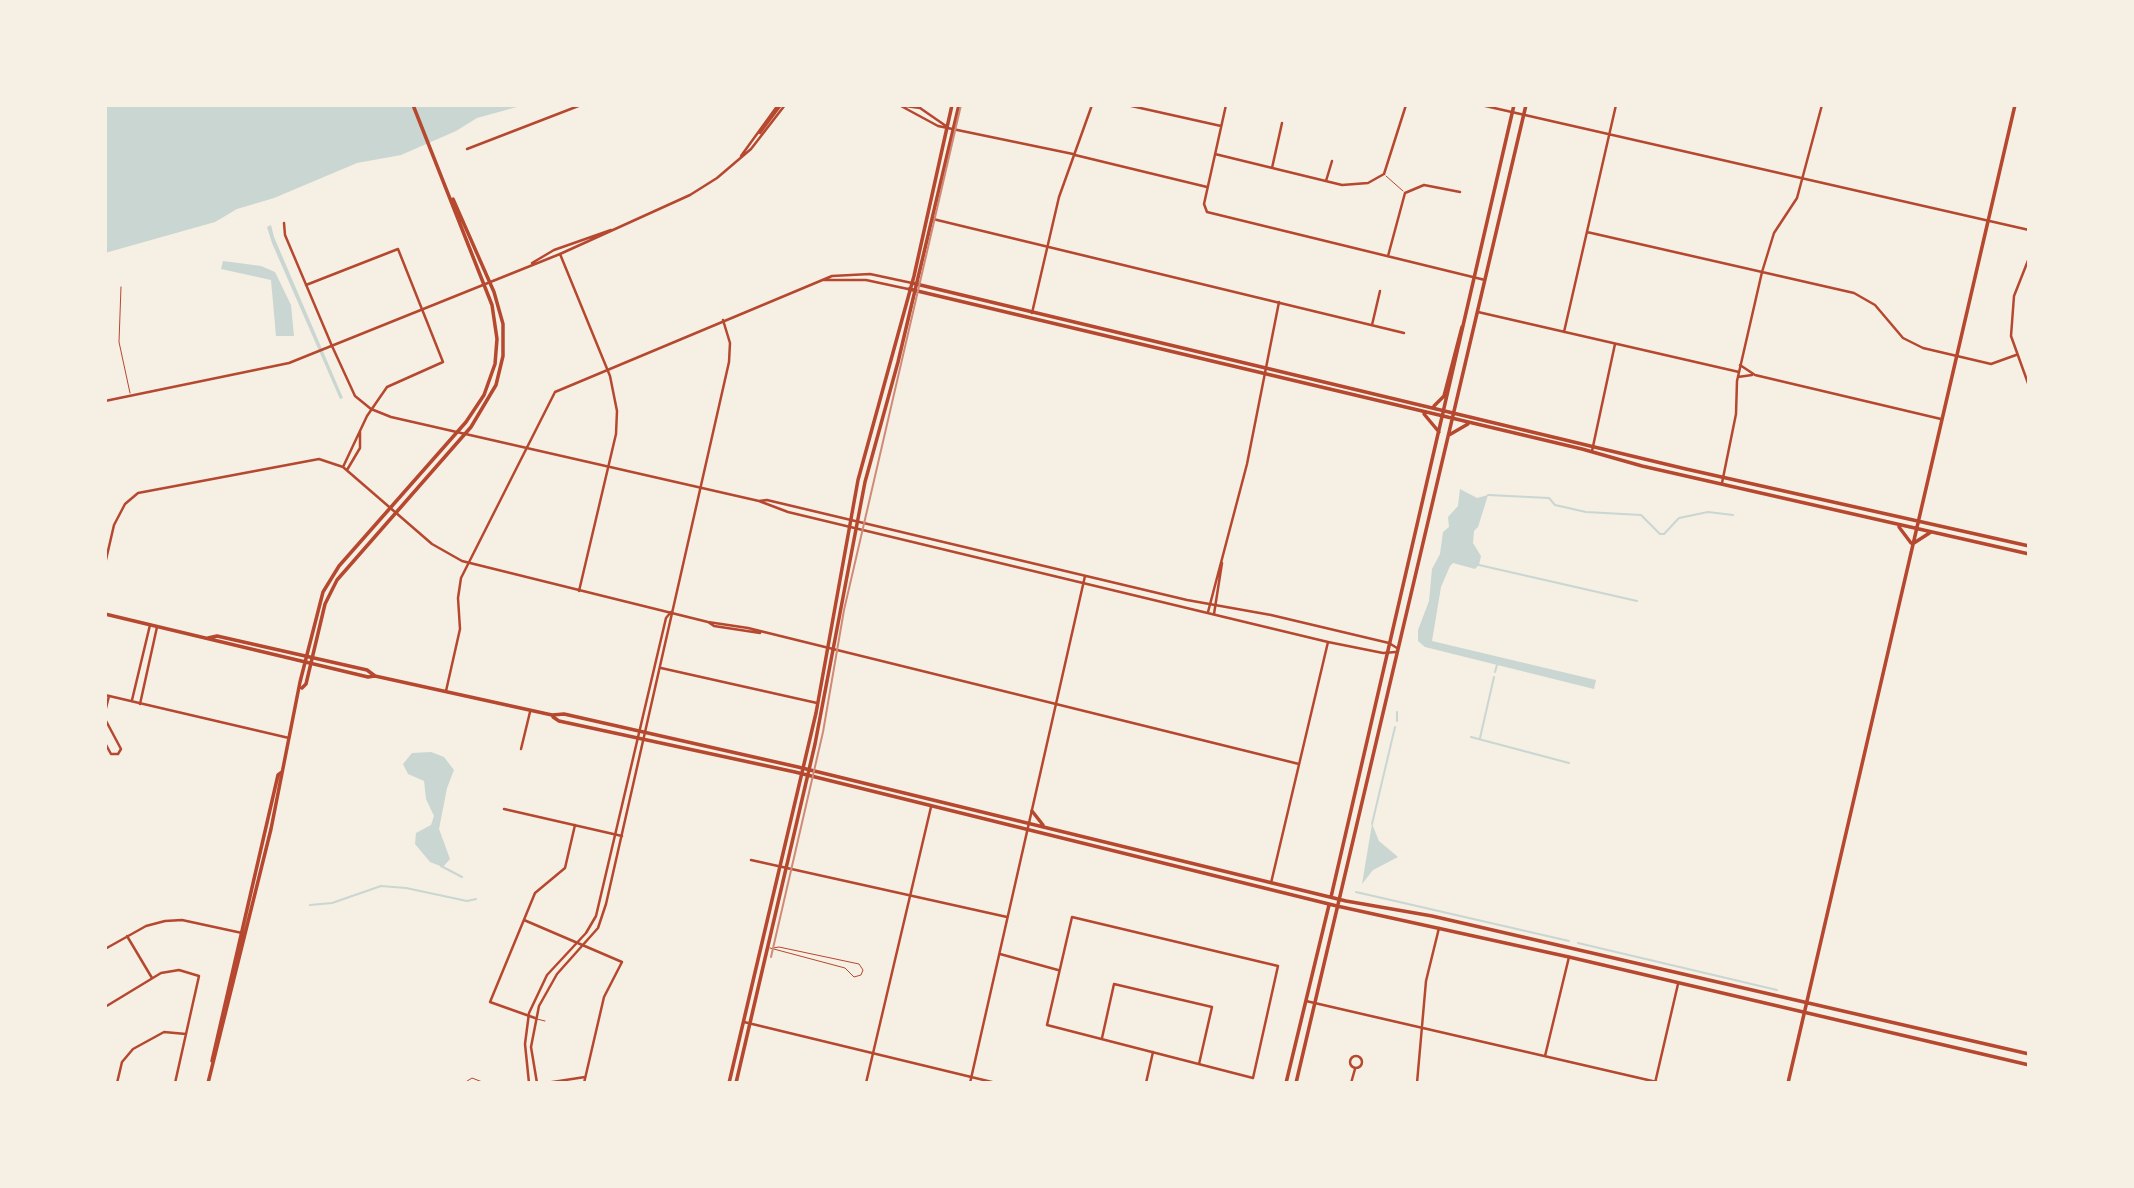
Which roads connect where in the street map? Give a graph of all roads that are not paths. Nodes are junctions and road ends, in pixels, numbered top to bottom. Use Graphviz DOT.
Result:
graph roads {
  1 [pos="413,105"];
  2 [pos="581,105"];
  3 [pos="781,105"];
  4 [pos="900,105"];
  5 [pos="952,105"];
  6 [pos="959,105"];
  7 [pos="1092,105"];
  8 [pos="1128,105"];
  9 [pos="1226,105"];
  10 [pos="1406,105"];
  11 [pos="1481,105"];
  12 [pos="1514,105"];
  13 [pos="1525,105"];
  14 [pos="1616,105"];
  15 [pos="1822,105"];
  16 [pos="2015,105"];
  17 [pos="1513,113"];
  18 [pos="1523,115"];
  19 [pos="1282,123"];
  20 [pos="946,126"];
  21 [pos="1221,126"];
  22 [pos="954,127"];
  23 [pos="1609,134"];
  24 [pos="467,149"];
  25 [pos="1073,154"];
  26 [pos="1215,155"];
  27 [pos="739,159"];
  28 [pos="1332,161"];
  29 [pos="1272,168"];
  30 [pos="1384,174"];
  31 [pos="442,175"];
  32 [pos="1803,179"];
  33 [pos="1326,181"];
  34 [pos="1208,187"];
  35 [pos="1460,191"];
  36 [pos="1405,193"];
  37 [pos="933,219"];
  38 [pos="1988,221"];
  39 [pos="284,223"];
  40 [pos="611,230"];
  41 [pos="2029,230"];
  42 [pos="1587,232"];
  43 [pos="1047,247"];
  44 [pos="560,254"];
  45 [pos="1388,256"];
  46 [pos="2029,258"];
  47 [pos="532,263"];
  48 [pos="1762,272"];
  49 [pos="1474,277"];
  50 [pos="824,280"];
  51 [pos="1485,280"];
  52 [pos="489,281"];
  53 [pos="483,283"];
  54 [pos="914,284"];
  55 [pos="306,285"];
  56 [pos="121,287"];
  57 [pos="909,289"];
  58 [pos="1380,290"];
  59 [pos="915,291"];
  60 [pos="1279,302"];
  61 [pos="421,308"];
  62 [pos="1032,312"];
  63 [pos="1478,312"];
  64 [pos="1030,319"];
  65 [pos="1465,319"];
  66 [pos="723,320"];
  67 [pos="1372,325"];
  68 [pos="1564,332"];
  69 [pos="1404,333"];
  70 [pos="1615,344"];
  71 [pos="332,346"];
  72 [pos="2016,355"];
  73 [pos="1956,356"];
  74 [pos="1740,365"];
  75 [pos="1264,368"];
  76 [pos="607,369"];
  77 [pos="1739,372"];
  78 [pos="1263,375"];
  79 [pos="1755,375"];
  80 [pos="1737,377"];
  81 [pos="2029,386"];
  82 [pos="130,396"];
  83 [pos="105,401"];
  84 [pos="1434,406"];
  85 [pos="372,409"];
  86 [pos="1445,409"];
  87 [pos="1454,411"];
  88 [pos="1423,412"];
  89 [pos="1443,417"];
  90 [pos="1452,419"];
  91 [pos="1941,419"];
  92 [pos="1469,424"];
  93 [pos="360,432"];
  94 [pos="458,432"];
  95 [pos="1439,433"];
  96 [pos="464,435"];
  97 [pos="1448,435"];
  98 [pos="1593,445"];
  99 [pos="525,449"];
  100 [pos="1592,451"];
  101 [pos="343,467"];
  102 [pos="608,467"];
  103 [pos="347,470"];
  104 [pos="1723,477"];
  105 [pos="1721,484"];
  106 [pos="700,487"];
  107 [pos="759,502"];
  108 [pos="390,509"];
  109 [pos="395,513"];
  110 [pos="850,520"];
  111 [pos="1918,520"];
  112 [pos="858,522"];
  113 [pos="1898,525"];
  114 [pos="849,526"];
  115 [pos="857,528"];
  116 [pos="1916,529"];
  117 [pos="1931,532"];
  118 [pos="1912,544"];
  119 [pos="2029,546"];
  120 [pos="2029,554"];
  121 [pos="1222,563"];
  122 [pos="105,564"];
  123 [pos="468,564"];
  124 [pos="1085,576"];
  125 [pos="1083,583"];
  126 [pos="579,591"];
  127 [pos="1210,605"];
  128 [pos="1216,606"];
  129 [pos="671,612"];
  130 [pos="1208,613"];
  131 [pos="105,614"];
  132 [pos="1214,614"];
  133 [pos="150,625"];
  134 [pos="157,627"];
  135 [pos="207,638"];
  136 [pos="1328,642"];
  137 [pos="1390,643"];
  138 [pos="827,649"];
  139 [pos="833,650"];
  140 [pos="1396,650"];
  141 [pos="1387,654"];
  142 [pos="306,656"];
  143 [pos="312,658"];
  144 [pos="305,663"];
  145 [pos="311,665"];
  146 [pos="661,667"];
  147 [pos="375,676"];
  148 [pos="302,688"];
  149 [pos="446,691"];
  150 [pos="107,695"];
  151 [pos="132,702"];
  152 [pos="817,703"];
  153 [pos="140,704"];
  154 [pos="1055,704"];
  155 [pos="531,710"];
  156 [pos="105,712"];
  157 [pos="552,715"];
  158 [pos="105,719"];
  159 [pos="639,732"];
  160 [pos="646,733"];
  161 [pos="290,738"];
  162 [pos="638,738"];
  163 [pos="644,740"];
  164 [pos="105,743"];
  165 [pos="522,749"];
  166 [pos="1299,764"];
  167 [pos="804,768"];
  168 [pos="809,770"];
  169 [pos="802,774"];
  170 [pos="808,776"];
  171 [pos="930,807"];
  172 [pos="504,809"];
  173 [pos="1032,811"];
  174 [pos="1030,823"];
  175 [pos="575,825"];
  176 [pos="1044,827"];
  177 [pos="1028,830"];
  178 [pos="616,835"];
  179 [pos="622,836"];
  180 [pos="751,860"];
  181 [pos="780,866"];
  182 [pos="786,867"];
  183 [pos="1271,883"];
  184 [pos="910,895"];
  185 [pos="1331,897"];
  186 [pos="1338,899"];
  187 [pos="1330,904"];
  188 [pos="1337,906"];
  189 [pos="1008,918"];
  190 [pos="524,920"];
  191 [pos="1439,928"];
  192 [pos="243,933"];
  193 [pos="127,936"];
  194 [pos="577,942"];
  195 [pos="583,946"];
  196 [pos="768,947"];
  197 [pos="1572,948"];
  198 [pos="105,949"];
  199 [pos="1000,954"];
  200 [pos="1569,957"];
  201 [pos="1058,970"];
  202 [pos="152,978"];
  203 [pos="1679,982"];
  204 [pos="1306,1001"];
  205 [pos="1314,1003"];
  206 [pos="1807,1003"];
  207 [pos="105,1007"];
  208 [pos="1805,1012"];
  209 [pos="528,1017"];
  210 [pos="534,1018"];
  211 [pos="545,1021"];
  212 [pos="744,1022"];
  213 [pos="751,1023"];
  214 [pos="1424,1028"];
  215 [pos="186,1034"];
  216 [pos="1102,1038"];
  217 [pos="1153,1052"];
  218 [pos="873,1053"];
  219 [pos="2029,1054"];
  220 [pos="1545,1056"];
  221 [pos="1199,1063"];
  222 [pos="2029,1065"];
  223 [pos="1355,1068"];
  224 [pos="584,1077"];
  225 [pos="971,1077"];
  226 [pos="175,1082"];
  227 [pos="1656,1082"];
  228 [pos="117,1083"];
  229 [pos="208,1083"];
  230 [pos="464,1083"];
  231 [pos="485,1083"];
  232 [pos="529,1083"];
  233 [pos="537,1083"];
  234 [pos="545,1083"];
  235 [pos="584,1083"];
  236 [pos="729,1083"];
  237 [pos="736,1083"];
  238 [pos="866,1083"];
  239 [pos="970,1083"];
  240 [pos="996,1083"];
  241 [pos="1146,1083"];
  242 [pos="1286,1083"];
  243 [pos="1296,1083"];
  244 [pos="1351,1083"];
  245 [pos="1417,1083"];
  246 [pos="1661,1083"];
  247 [pos="1788,1083"];
  1 -- 31 [label="main road"];
  2 -- 24 [label="street"];
  3 -- 27 [label="street"];
  3 -- 27 [label="street"];
  4 -- 20 [label="street"];
  5 -- 20 [label="main road"];
  6 -- 22 [label="main road"];
  7 -- 25 [label="street"];
  8 -- 21 [label="street"];
  9 -- 21 [label="street"];
  10 -- 30 [label="street"];
  11 -- 17 [label="street"];
  12 -- 17 [label="main road"];
  13 -- 18 [label="main road"];
  14 -- 23 [label="street"];
  15 -- 32 [label="street"];
  16 -- 38 [label="main road"];
  17 -- 18 [label="street"];
  17 -- 49 [label="main road"];
  18 -- 23 [label="street"];
  18 -- 51 [label="main road"];
  19 -- 29 [label="street"];
  20 -- 22 [label="street"];
  20 -- 54 [label="main road"];
  21 -- 26 [label="street"];
  22 -- 25 [label="street"];
  22 -- 37 [label="main road"];
  23 -- 32 [label="street"];
  23 -- 42 [label="street"];
  25 -- 34 [label="street"];
  25 -- 43 [label="street"];
  26 -- 29 [label="street"];
  26 -- 34 [label="street"];
  27 -- 40 [label="street"];
  28 -- 33 [label="street"];
  29 -- 33 [label="street"];
  30 -- 33 [label="street"];
  30 -- 36 [label="lane"];
  31 -- 52 [label="main road"];
  31 -- 53 [label="main road"];
  32 -- 38 [label="street"];
  32 -- 48 [label="street"];
  34 -- 45 [label="street"];
  35 -- 36 [label="street"];
  36 -- 45 [label="street"];
  37 -- 43 [label="street"];
  37 -- 54 [label="main road"];
  38 -- 41 [label="street"];
  38 -- 73 [label="main road"];
  39 -- 55 [label="street"];
  40 -- 44 [label="street"];
  40 -- 47 [label="street"];
  42 -- 48 [label="street"];
  42 -- 68 [label="street"];
  43 -- 60 [label="street"];
  43 -- 62 [label="street"];
  44 -- 47 [label="street"];
  44 -- 76 [label="street"];
  45 -- 49 [label="street"];
  46 -- 72 [label="street"];
  47 -- 52 [label="street"];
  48 -- 73 [label="street"];
  48 -- 74 [label="street"];
  49 -- 51 [label="street"];
  49 -- 65 [label="main road"];
  50 -- 54 [label="street"];
  50 -- 57 [label="street"];
  50 -- 66 [label="street"];
  51 -- 63 [label="main road"];
  52 -- 53 [label="street"];
  52 -- 96 [label="main road"];
  53 -- 61 [label="street"];
  53 -- 94 [label="main road"];
  54 -- 57 [label="main road"];
  54 -- 59 [label="main road"];
  54 -- 62 [label="main road"];
  55 -- 61 [label="street"];
  55 -- 71 [label="street"];
  56 -- 82 [label="lane"];
  57 -- 59 [label="main road"];
  57 -- 110 [label="main road"];
  58 -- 67 [label="street"];
  59 -- 64 [label="main road"];
  59 -- 112 [label="main road"];
  60 -- 67 [label="street"];
  60 -- 75 [label="street"];
  61 -- 71 [label="street"];
  61 -- 85 [label="street"];
  62 -- 64 [label="street"];
  62 -- 75 [label="main road"];
  63 -- 68 [label="street"];
  63 -- 87 [label="main road"];
  64 -- 78 [label="main road"];
  65 -- 84 [label="main road"];
  65 -- 86 [label="main road"];
  66 -- 76 [label="street"];
  66 -- 106 [label="street"];
  67 -- 69 [label="street"];
  68 -- 70 [label="street"];
  70 -- 77 [label="street"];
  70 -- 98 [label="street"];
  71 -- 82 [label="street"];
  71 -- 85 [label="street"];
  72 -- 73 [label="street"];
  72 -- 81 [label="street"];
  73 -- 91 [label="main road"];
  74 -- 77 [label="street"];
  74 -- 79 [label="street"];
  75 -- 78 [label="street"];
  75 -- 84 [label="main road"];
  76 -- 99 [label="street"];
  76 -- 102 [label="street"];
  77 -- 80 [label="street"];
  78 -- 88 [label="main road"];
  78 -- 121 [label="street"];
  79 -- 80 [label="street"];
  79 -- 91 [label="street"];
  80 -- 104 [label="street"];
  82 -- 83 [label="street"];
  84 -- 86 [label="main road"];
  85 -- 93 [label="street"];
  85 -- 94 [label="street"];
  86 -- 87 [label="main road"];
  86 -- 89 [label="main road"];
  87 -- 90 [label="main road"];
  87 -- 98 [label="main road"];
  88 -- 89 [label="main road"];
  88 -- 95 [label="main road"];
  89 -- 90 [label="main road"];
  89 -- 95 [label="main road"];
  90 -- 92 [label="main road"];
  90 -- 97 [label="main road"];
  91 -- 111 [label="main road"];
  92 -- 97 [label="main road"];
  92 -- 100 [label="main road"];
  93 -- 101 [label="street"];
  93 -- 103 [label="street"];
  94 -- 96 [label="street"];
  94 -- 108 [label="main road"];
  95 -- 137 [label="main road"];
  96 -- 99 [label="street"];
  96 -- 109 [label="main road"];
  97 -- 140 [label="main road"];
  98 -- 100 [label="street"];
  98 -- 104 [label="main road"];
  99 -- 102 [label="street"];
  99 -- 123 [label="street"];
  100 -- 105 [label="main road"];
  101 -- 103 [label="street"];
  101 -- 122 [label="street"];
  102 -- 106 [label="street"];
  102 -- 126 [label="street"];
  103 -- 108 [label="street"];
  104 -- 105 [label="street"];
  104 -- 111 [label="main road"];
  105 -- 113 [label="main road"];
  106 -- 107 [label="street"];
  106 -- 129 [label="street"];
  107 -- 110 [label="street"];
  107 -- 114 [label="street"];
  108 -- 109 [label="street"];
  108 -- 142 [label="main road"];
  109 -- 123 [label="street"];
  109 -- 143 [label="main road"];
  110 -- 112 [label="street"];
  110 -- 114 [label="main road"];
  111 -- 116 [label="main road"];
  111 -- 119 [label="main road"];
  112 -- 115 [label="main road"];
  112 -- 124 [label="street"];
  113 -- 116 [label="main road"];
  113 -- 118 [label="main road"];
  114 -- 115 [label="street"];
  114 -- 138 [label="main road"];
  115 -- 125 [label="street"];
  115 -- 139 [label="main road"];
  116 -- 117 [label="main road"];
  116 -- 118 [label="main road"];
  117 -- 118 [label="main road"];
  117 -- 120 [label="main road"];
  118 -- 206 [label="main road"];
  121 -- 127 [label="street"];
  121 -- 128 [label="street"];
  123 -- 126 [label="street"];
  123 -- 149 [label="street"];
  124 -- 125 [label="street"];
  124 -- 127 [label="street"];
  125 -- 130 [label="street"];
  125 -- 154 [label="street"];
  126 -- 129 [label="street"];
  127 -- 128 [label="street"];
  127 -- 130 [label="street"];
  128 -- 132 [label="street"];
  128 -- 137 [label="street"];
  129 -- 138 [label="street"];
  129 -- 146 [label="street"];
  129 -- 159 [label="street"];
  130 -- 132 [label="street"];
  131 -- 133 [label="main road"];
  132 -- 136 [label="street"];
  133 -- 134 [label="main road"];
  133 -- 151 [label="street"];
  134 -- 135 [label="main road"];
  134 -- 153 [label="street"];
  135 -- 142 [label="main road"];
  135 -- 144 [label="main road"];
  136 -- 141 [label="street"];
  136 -- 166 [label="street"];
  137 -- 140 [label="street"];
  137 -- 141 [label="main road"];
  138 -- 139 [label="street"];
  138 -- 152 [label="main road"];
  139 -- 154 [label="street"];
  139 -- 168 [label="main road"];
  140 -- 141 [label="street"];
  140 -- 186 [label="main road"];
  141 -- 185 [label="main road"];
  142 -- 143 [label="main road"];
  142 -- 144 [label="main road"];
  143 -- 145 [label="main road"];
  143 -- 147 [label="main road"];
  144 -- 145 [label="main road"];
  144 -- 148 [label="main road"];
  145 -- 147 [label="main road"];
  145 -- 148 [label="main road"];
  146 -- 152 [label="street"];
  146 -- 160 [label="street"];
  147 -- 149 [label="main road"];
  148 -- 161 [label="main road"];
  149 -- 155 [label="main road"];
  150 -- 151 [label="street"];
  150 -- 156 [label="street"];
  151 -- 153 [label="street"];
  152 -- 167 [label="main road"];
  153 -- 161 [label="street"];
  154 -- 166 [label="street"];
  154 -- 173 [label="street"];
  155 -- 157 [label="main road"];
  155 -- 165 [label="street"];
  157 -- 159 [label="main road"];
  157 -- 162 [label="main road"];
  158 -- 164 [label="street"];
  159 -- 160 [label="main road"];
  159 -- 162 [label="street"];
  160 -- 163 [label="street"];
  160 -- 167 [label="main road"];
  161 -- 192 [label="main road"];
  162 -- 163 [label="main road"];
  162 -- 178 [label="street"];
  163 -- 169 [label="main road"];
  163 -- 179 [label="street"];
  166 -- 183 [label="street"];
  167 -- 168 [label="main road"];
  167 -- 169 [label="main road"];
  168 -- 170 [label="main road"];
  168 -- 174 [label="main road"];
  169 -- 170 [label="main road"];
  169 -- 181 [label="main road"];
  170 -- 171 [label="main road"];
  170 -- 182 [label="main road"];
  171 -- 177 [label="main road"];
  171 -- 184 [label="street"];
  172 -- 175 [label="street"];
  173 -- 174 [label="street"];
  173 -- 176 [label="main road"];
  174 -- 176 [label="main road"];
  174 -- 177 [label="street"];
  175 -- 178 [label="street"];
  175 -- 190 [label="street"];
  176 -- 183 [label="main road"];
  177 -- 187 [label="main road"];
  177 -- 189 [label="street"];
  178 -- 179 [label="street"];
  178 -- 194 [label="street"];
  179 -- 195 [label="street"];
  180 -- 181 [label="street"];
  181 -- 182 [label="street"];
  181 -- 196 [label="main road"];
  182 -- 184 [label="street"];
  182 -- 196 [label="main road"];
  183 -- 185 [label="main road"];
  184 -- 189 [label="street"];
  184 -- 218 [label="street"];
  185 -- 186 [label="main road"];
  185 -- 187 [label="main road"];
  186 -- 188 [label="main road"];
  186 -- 197 [label="main road"];
  187 -- 188 [label="main road"];
  187 -- 204 [label="main road"];
  188 -- 191 [label="main road"];
  188 -- 205 [label="main road"];
  189 -- 199 [label="street"];
  190 -- 194 [label="street"];
  190 -- 209 [label="street"];
  191 -- 200 [label="main road"];
  191 -- 214 [label="street"];
  192 -- 193 [label="street"];
  192 -- 229 [label="main road"];
  193 -- 198 [label="street"];
  193 -- 202 [label="street"];
  194 -- 195 [label="street"];
  194 -- 209 [label="street"];
  195 -- 210 [label="street"];
  195 -- 224 [label="street"];
  196 -- 196 [label="lane"];
  196 -- 212 [label="main road"];
  196 -- 213 [label="main road"];
  197 -- 200 [label="main road"];
  197 -- 206 [label="main road"];
  199 -- 201 [label="street"];
  199 -- 225 [label="street"];
  200 -- 203 [label="main road"];
  200 -- 220 [label="street"];
  201 -- 216 [label="street"];
  201 -- 221 [label="street"];
  202 -- 207 [label="street"];
  202 -- 215 [label="street"];
  203 -- 208 [label="main road"];
  203 -- 227 [label="street"];
  204 -- 205 [label="street"];
  204 -- 242 [label="main road"];
  205 -- 214 [label="street"];
  205 -- 243 [label="main road"];
  206 -- 208 [label="main road"];
  206 -- 219 [label="main road"];
  208 -- 222 [label="main road"];
  208 -- 247 [label="main road"];
  209 -- 210 [label="street"];
  209 -- 232 [label="street"];
  210 -- 211 [label="lane"];
  210 -- 233 [label="street"];
  212 -- 213 [label="street"];
  212 -- 236 [label="main road"];
  213 -- 218 [label="street"];
  213 -- 237 [label="main road"];
  214 -- 220 [label="street"];
  214 -- 245 [label="street"];
  215 -- 226 [label="street"];
  215 -- 228 [label="street"];
  216 -- 217 [label="street"];
  216 -- 221 [label="street"];
  217 -- 221 [label="street"];
  217 -- 241 [label="street"];
  218 -- 225 [label="street"];
  218 -- 238 [label="street"];
  220 -- 227 [label="street"];
  223 -- 244 [label="street"];
  224 -- 234 [label="street"];
  224 -- 235 [label="street"];
  225 -- 239 [label="street"];
  225 -- 240 [label="street"];
  227 -- 246 [label="street"];
  230 -- 231 [label="lane"];
}
